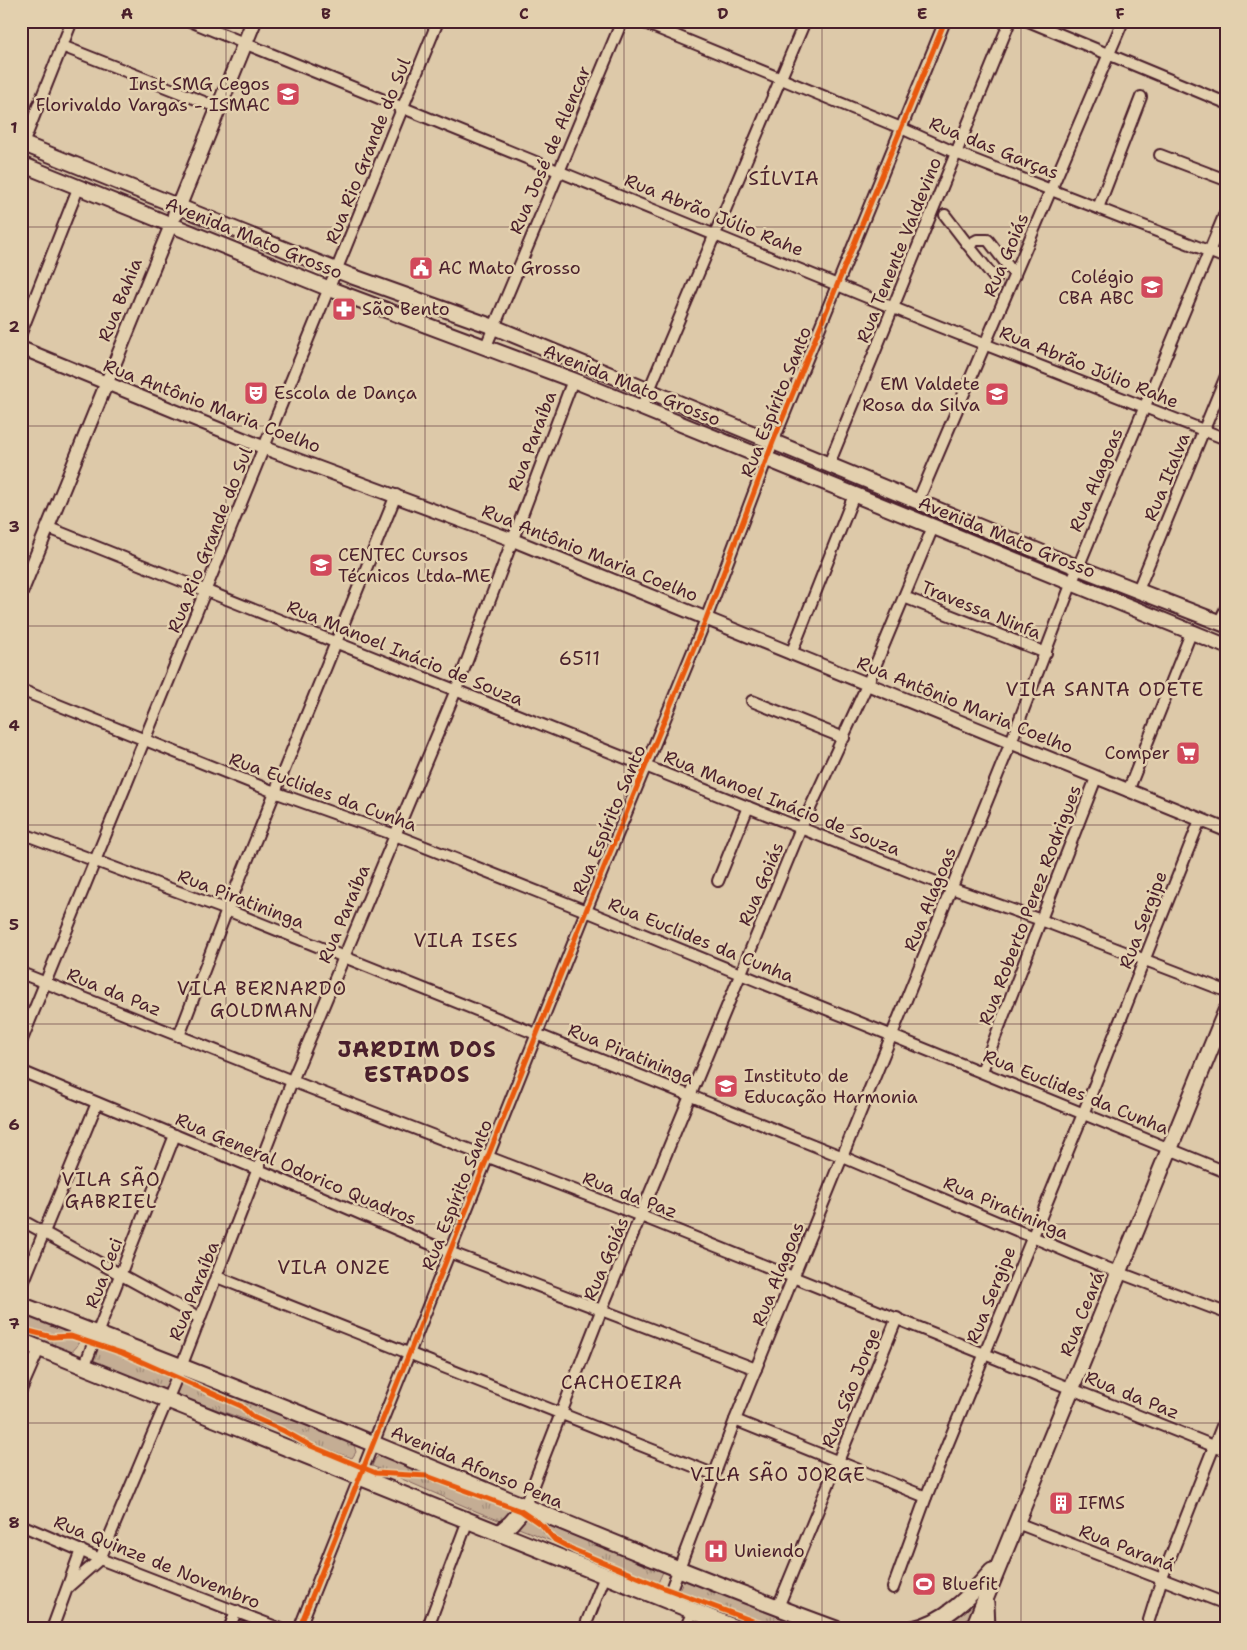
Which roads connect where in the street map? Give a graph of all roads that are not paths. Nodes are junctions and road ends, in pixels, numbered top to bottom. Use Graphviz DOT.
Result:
graph roads {
  1 [pos="72,21"];
  2 [pos="190,21"];
  3 [pos="254,21"];
  4 [pos="438,21"];
  5 [pos="622,21"];
  6 [pos="640,21"];
  7 [pos="805,21"];
  8 [pos="945,21"];
  9 [pos="1010,21"];
  10 [pos="1028,21"];
  11 [pos="1123,21"];
  12 [pos="245,44"];
  13 [pos="62,46"];
  14 [pos="1109,56"];
  15 [pos="780,78"];
  16 [pos="1141,97"];
  17 [pos="1226,103"];
  18 [pos="219,108"];
  19 [pos="402,108"];
  20 [pos="901,128"];
  21 [pos="22,145"];
  22 [pos="956,153"];
  23 [pos="1160,155"];
  24 [pos="21,164"];
  25 [pos="559,170"];
  26 [pos="1226,180"];
  27 [pos="79,186"];
  28 [pos="1052,190"];
  29 [pos="178,206"];
  30 [pos="1098,208"];
  31 [pos="1226,210"];
  32 [pos="944,215"];
  33 [pos="171,224"];
  34 [pos="716,234"];
  35 [pos="968,245"];
  36 [pos="1210,252"];
  37 [pos="1226,258"];
  38 [pos="337,270"];
  39 [pos="1015,275"];
  40 [pos="996,280"];
  41 [pos="838,284"];
  42 [pos="330,289"];
  43 [pos="893,307"];
  44 [pos="494,327"];
  45 [pos="21,333"];
  46 [pos="986,344"];
  47 [pos="486,346"];
  48 [pos="21,348"];
  49 [pos="1226,376"];
  50 [pos="573,380"];
  51 [pos="107,384"];
  52 [pos="649,391"];
  53 [pos="1145,407"];
  54 [pos="641,409"];
  55 [pos="1204,430"];
  56 [pos="1226,439"];
  57 [pos="773,442"];
  58 [pos="265,448"];
  59 [pos="766,460"];
  60 [pos="830,464"];
  61 [pos="396,495"];
  62 [pos="854,495"];
  63 [pos="922,502"];
  64 [pos="949,514"];
  65 [pos="927,524"];
  66 [pos="49,528"];
  67 [pos="513,540"];
  68 [pos="1077,568"];
  69 [pos="24,576"];
  70 [pos="1071,584"];
  71 [pos="1138,590"];
  72 [pos="207,591"];
  73 [pos="21,593"];
  74 [pos="904,597"];
  75 [pos="1226,608"];
  76 [pos="1136,610"];
  77 [pos="706,619"];
  78 [pos="1223,624"];
  79 [pos="1192,633"];
  80 [pos="337,643"];
  81 [pos="1226,646"];
  82 [pos="791,654"];
  83 [pos="1046,654"];
  84 [pos="868,683"];
  85 [pos="21,690"];
  86 [pos="456,690"];
  87 [pos="752,701"];
  88 [pos="844,738"];
  89 [pos="146,740"];
  90 [pos="1011,742"];
  91 [pos="646,766"];
  92 [pos="1096,778"];
  93 [pos="1128,790"];
  94 [pos="277,793"];
  95 [pos="748,807"];
  96 [pos="1200,820"];
  97 [pos="801,828"];
  98 [pos="1226,830"];
  99 [pos="21,833"];
  100 [pos="395,835"];
  101 [pos="96,862"];
  102 [pos="718,881"];
  103 [pos="952,888"];
  104 [pos="228,910"];
  105 [pos="586,911"];
  106 [pos="1041,920"];
  107 [pos="343,956"];
  108 [pos="1145,960"];
  109 [pos="21,973"];
  110 [pos="741,974"];
  111 [pos="47,983"];
  112 [pos="1226,991"];
  113 [pos="1225,1010"];
  114 [pos="537,1035"];
  115 [pos="892,1035"];
  116 [pos="179,1036"];
  117 [pos="21,1042"];
  118 [pos="21,1071"];
  119 [pos="982,1071"];
  120 [pos="292,1081"];
  121 [pos="692,1096"];
  122 [pos="97,1103"];
  123 [pos="1083,1114"];
  124 [pos="175,1135"];
  125 [pos="1170,1149"];
  126 [pos="487,1157"];
  127 [pos="843,1157"];
  128 [pos="260,1170"];
  129 [pos="1226,1172"];
  130 [pos="641,1216"];
  131 [pos="21,1220"];
  132 [pos="45,1232"];
  133 [pos="1032,1236"];
  134 [pos="449,1252"];
  135 [pos="1119,1272"];
  136 [pos="120,1275"];
  137 [pos="217,1277"];
  138 [pos="794,1278"];
  139 [pos="21,1288"];
  140 [pos="21,1305"];
  141 [pos="601,1312"];
  142 [pos="1226,1313"];
  143 [pos="200,1318"];
  144 [pos="897,1318"];
  145 [pos="98,1334"];
  146 [pos="21,1341"];
  147 [pos="39,1348"];
  148 [pos="410,1352"];
  149 [pos="984,1355"];
  150 [pos="84,1367"];
  151 [pos="181,1367"];
  152 [pos="756,1368"];
  153 [pos="1072,1389"];
  154 [pos="21,1390"];
  155 [pos="166,1399"];
  156 [pos="560,1412"];
  157 [pos="1226,1416"];
  158 [pos="735,1420"];
  159 [pos="374,1444"];
  160 [pos="1213,1446"];
  161 [pos="1226,1451"];
  162 [pos="838,1463"];
  163 [pos="713,1474"];
  164 [pos="360,1478"];
  165 [pos="926,1497"];
  166 [pos="524,1508"];
  167 [pos="468,1520"];
  168 [pos="1017,1523"];
  169 [pos="21,1525"];
  170 [pos="499,1533"];
  171 [pos="81,1550"];
  172 [pos="100,1559"];
  173 [pos="999,1562"];
  174 [pos="679,1570"];
  175 [pos="605,1576"];
  176 [pos="1162,1578"];
  177 [pos="68,1587"];
  178 [pos="893,1588"];
  179 [pos="986,1597"];
  180 [pos="667,1600"];
  181 [pos="1226,1604"];
  182 [pos="778,1607"];
  183 [pos="236,1611"];
  184 [pos="693,1611"];
  185 [pos="1149,1620"];
  186 [pos="52,1629"];
  187 [pos="228,1629"];
  188 [pos="281,1629"];
  189 [pos="299,1629"];
  190 [pos="427,1629"];
  191 [pos="584,1629"];
  192 [pos="686,1629"];
  193 [pos="738,1629"];
  194 [pos="836,1629"];
  195 [pos="912,1629"];
  196 [pos="973,1629"];
  197 [pos="988,1629"];
  1 -- 13 [label="street"];
  2 -- 12 [label="street, Rua Abrão Júlio Rahe"];
  3 -- 12 [label="main road, Rua Bahia"];
  4 -- 19 [label="street, Rua Rio Grande do Sul"];
  5 -- 25 [label="street, Rua José de Alencar"];
  6 -- 15 [label="street, Rua das Garças"];
  7 -- 15 [label="street"];
  8 -- 20 [label="street, Rua Espírito Santo"];
  9 -- 22 [label="street, Rua Tenente Valdevino"];
  10 -- 14 [label="street"];
  11 -- 14 [label="street, Rua Goiás"];
  12 -- 18 [label="main road, Rua Bahia"];
  12 -- 19 [label="street, Rua Abrão Júlio Rahe"];
  13 -- 18 [label="street"];
  13 -- 21 [label="street"];
  14 -- 17 [label="street"];
  14 -- 28 [label="street, Rua Goiás"];
  15 -- 20 [label="street, Rua das Garças"];
  15 -- 34 [label="street"];
  16 -- 30 [label="street"];
  18 -- 29 [label="main road, Rua Bahia"];
  19 -- 25 [label="street, Rua Abrão Júlio Rahe"];
  19 -- 38 [label="street, Rua Rio Grande do Sul"];
  20 -- 22 [label="street, Rua das Garças"];
  20 -- 41 [label="street, Rua Espírito Santo"];
  21 -- 29 [label="main road, Avenida Mato Grosso"];
  22 -- 28 [label="street, Rua das Garças"];
  22 -- 43 [label="street, Rua Tenente Valdevino"];
  23 -- 26 [label="street"];
  24 -- 27 [label="main road, Avenida Mato Grosso"];
  25 -- 34 [label="street, Rua Abrão Júlio Rahe"];
  25 -- 44 [label="street, Rua José de Alencar"];
  27 -- 33 [label="main road, Avenida Mato Grosso"];
  27 -- 45 [label="street"];
  28 -- 30 [label="street, Rua das Garças"];
  28 -- 39 [label="street, Rua Goiás"];
  29 -- 33 [label="main road, Rua Bahia"];
  29 -- 38 [label="main road, Avenida Mato Grosso"];
  30 -- 36 [label="street, Rua das Garças"];
  31 -- 36 [label="street, Rua Alagoas"];
  32 -- 35 [label="street"];
  33 -- 42 [label="main road, Avenida Mato Grosso"];
  33 -- 51 [label="street, Rua Bahia"];
  34 -- 41 [label="street, Rua Abrão Júlio Rahe"];
  34 -- 52 [label="street"];
  35 -- 39 [label="street"];
  35 -- 40 [label="street"];
  36 -- 37 [label="street, Rua das Garças"];
  36 -- 53 [label="street, Rua Alagoas"];
  38 -- 42 [label="street, Rua Rio Grande do Sul"];
  38 -- 44 [label="main road, Avenida Mato Grosso"];
  39 -- 46 [label="street, Rua Goiás"];
  41 -- 43 [label="street, Rua Abrão Júlio Rahe"];
  41 -- 57 [label="street, Rua Espírito Santo"];
  42 -- 47 [label="main road, Avenida Mato Grosso"];
  42 -- 58 [label="street, Rua Rio Grande do Sul"];
  43 -- 46 [label="street, Rua Abrão Júlio Rahe"];
  43 -- 60 [label="street, Rua Tenente Valdevino"];
  44 -- 47 [label="street, Rua José de Alencar"];
  44 -- 52 [label="main road, Avenida Mato Grosso"];
  46 -- 53 [label="street, Rua Abrão Júlio Rahe"];
  46 -- 63 [label="street, Rua Goiás"];
  47 -- 50 [label="main road, Avenida Mato Grosso"];
  48 -- 51 [label="street, Rua Antônio Maria Coelho"];
  49 -- 55 [label="street, Rua Italva"];
  50 -- 54 [label="main road, Avenida Mato Grosso"];
  50 -- 67 [label="street, Rua Paraíba"];
  51 -- 58 [label="street, Rua Antônio Maria Coelho"];
  51 -- 66 [label="street, Rua Bahia"];
  52 -- 54 [label="street"];
  52 -- 57 [label="main road, Avenida Mato Grosso"];
  53 -- 55 [label="street, Rua Abrão Júlio Rahe"];
  53 -- 68 [label="street, Rua Alagoas"];
  54 -- 59 [label="main road, Avenida Mato Grosso"];
  55 -- 56 [label="street, Rua Abrão Júlio Rahe"];
  55 -- 71 [label="street, Rua Italva"];
  57 -- 59 [label="street, Rua Espírito Santo"];
  57 -- 60 [label="main road, Avenida Mato Grosso"];
  58 -- 61 [label="street, Rua Antônio Maria Coelho"];
  58 -- 72 [label="street, Rua Rio Grande do Sul"];
  59 -- 62 [label="main road, Avenida Mato Grosso"];
  59 -- 77 [label="street, Rua Espírito Santo"];
  60 -- 63 [label="main road, Avenida Mato Grosso"];
  61 -- 67 [label="street, Rua Antônio Maria Coelho"];
  61 -- 80 [label="street"];
  62 -- 65 [label="main road, Avenida Mato Grosso"];
  62 -- 82 [label="street"];
  63 -- 64 [label="main road, Avenida Mato Grosso"];
  63 -- 65 [label="main road"];
  64 -- 65 [label="main road"];
  64 -- 68 [label="main road, Avenida Mato Grosso"];
  65 -- 70 [label="main road, Avenida Mato Grosso"];
  65 -- 74 [label="street, Rua Goiás"];
  66 -- 69 [label="street, Rua Bahia"];
  66 -- 72 [label="street, Rua Manoel Inácio de Souza"];
  67 -- 77 [label="street, Rua Antônio Maria Coelho"];
  67 -- 86 [label="street, Rua Paraíba"];
  68 -- 70 [label="street, Rua Alagoas"];
  68 -- 71 [label="main road, Avenida Mato Grosso"];
  69 -- 73 [label="street, Rua Bahia"];
  70 -- 76 [label="main road, Avenida Mato Grosso"];
  70 -- 83 [label="street, Rua Alagoas"];
  71 -- 76 [label="main road"];
  71 -- 78 [label="main road, Avenida Mato Grosso"];
  72 -- 80 [label="street, Rua Manoel Inácio de Souza"];
  72 -- 89 [label="street, Rua Rio Grande do Sul"];
  74 -- 83 [label="street, Travessa Ninfa"];
  74 -- 84 [label="street, Rua Goiás"];
  75 -- 78 [label="street"];
  76 -- 79 [label="main road, Avenida Mato Grosso"];
  77 -- 82 [label="street, Rua Antônio Maria Coelho"];
  77 -- 91 [label="street, Rua Espírito Santo"];
  79 -- 81 [label="main road, Avenida Mato Grosso"];
  79 -- 93 [label="street"];
  80 -- 86 [label="street, Rua Manoel Inácio de Souza"];
  80 -- 94 [label="street"];
  82 -- 84 [label="street, Rua Antônio Maria Coelho"];
  83 -- 90 [label="street, Rua Alagoas"];
  84 -- 88 [label="street, Rua Goiás"];
  84 -- 90 [label="street, Rua Antônio Maria Coelho"];
  85 -- 89 [label="street, Rua Euclides da Cunha"];
  86 -- 91 [label="street, Rua Manoel Inácio de Souza"];
  86 -- 100 [label="street, Rua Paraíba"];
  87 -- 88 [label="street"];
  88 -- 97 [label="street, Rua Goiás"];
  89 -- 94 [label="street, Rua Euclides da Cunha"];
  89 -- 101 [label="street, Rua Rio Grande do Sul"];
  90 -- 92 [label="street, Rua Antônio Maria Coelho"];
  90 -- 103 [label="street, Rua Alagoas"];
  91 -- 95 [label="street, Rua Manoel Inácio de Souza"];
  91 -- 105 [label="street, Rua Espírito Santo"];
  92 -- 93 [label="street, Rua Antônio Maria Coelho"];
  92 -- 106 [label="street, Rua Roberto Perez Rodrigues"];
  93 -- 96 [label="street, Rua Antônio Maria Coelho"];
  94 -- 100 [label="street, Rua Euclides da Cunha"];
  94 -- 104 [label="street"];
  95 -- 97 [label="street, Rua Manoel Inácio de Souza"];
  95 -- 102 [label="street"];
  96 -- 98 [label="street, Rua Antônio Maria Coelho"];
  96 -- 108 [label="street, Rua Sergipe"];
  97 -- 103 [label="street, Rua Manoel Inácio de Souza"];
  97 -- 110 [label="street, Rua Goiás"];
  99 -- 101 [label="street, Rua Piratininga"];
  100 -- 105 [label="street, Rua Euclides da Cunha"];
  100 -- 107 [label="street, Rua Paraíba"];
  101 -- 104 [label="street, Rua Piratininga"];
  101 -- 111 [label="street, Rua Rio Grande do Sul"];
  103 -- 106 [label="street, Rua Manoel Inácio de Souza"];
  103 -- 115 [label="street, Rua Alagoas"];
  104 -- 107 [label="street, Rua Piratininga"];
  104 -- 116 [label="street"];
  105 -- 110 [label="street, Rua Euclides da Cunha"];
  105 -- 114 [label="street, Rua Espírito Santo"];
  106 -- 108 [label="street, Rua Manoel Inácio de Souza"];
  106 -- 119 [label="street, Rua Roberto Perez Rodrigues"];
  107 -- 114 [label="street, Rua Piratininga"];
  107 -- 120 [label="street, Rua Paraíba"];
  108 -- 112 [label="street, Rua Manoel Inácio de Souza"];
  108 -- 123 [label="street, Rua Sergipe"];
  109 -- 111 [label="street, Rua da Paz"];
  110 -- 115 [label="street, Rua Euclides da Cunha"];
  110 -- 121 [label="street, Rua Goiás"];
  111 -- 116 [label="street, Rua da Paz"];
  111 -- 117 [label="street, Rua Rio Grande do Sul"];
  113 -- 125 [label="main road, Rua Ceará"];
  114 -- 121 [label="street, Rua Piratininga"];
  114 -- 126 [label="street, Rua Espírito Santo"];
  115 -- 119 [label="street, Rua Euclides da Cunha"];
  115 -- 127 [label="street, Rua Alagoas"];
  116 -- 120 [label="street, Rua da Paz"];
  118 -- 122 [label="street, Rua General Odorico Quadros"];
  119 -- 123 [label="street, Rua Euclides da Cunha"];
  120 -- 126 [label="street, Rua da Paz"];
  120 -- 128 [label="street, Rua Paraíba"];
  121 -- 127 [label="street, Rua Piratininga"];
  121 -- 130 [label="street, Rua Goiás"];
  122 -- 124 [label="street, Rua General Odorico Quadros"];
  122 -- 132 [label="street"];
  123 -- 125 [label="street, Rua Euclides da Cunha"];
  123 -- 133 [label="street, Rua Sergipe"];
  124 -- 128 [label="street, Rua General Odorico Quadros"];
  124 -- 136 [label="street, Rua Ceci"];
  125 -- 129 [label="street, Rua Euclides da Cunha"];
  125 -- 135 [label="main road, Rua Ceará"];
  126 -- 130 [label="street, Rua da Paz"];
  126 -- 134 [label="street, Rua Espírito Santo"];
  127 -- 133 [label="street, Rua Piratininga"];
  127 -- 138 [label="street, Rua Alagoas"];
  128 -- 134 [label="street, Rua General Odorico Quadros"];
  128 -- 137 [label="street, Rua Paraíba"];
  130 -- 138 [label="street, Rua da Paz"];
  130 -- 141 [label="street, Rua Goiás"];
  131 -- 132 [label="street"];
  132 -- 136 [label="street"];
  132 -- 139 [label="street"];
  133 -- 135 [label="street, Rua Piratininga"];
  133 -- 149 [label="street, Rua Sergipe"];
  134 -- 141 [label="street, Rua General Odorico Quadros"];
  134 -- 148 [label="street, Rua Espírito Santo"];
  135 -- 142 [label="street, Rua Piratininga"];
  135 -- 153 [label="main road, Rua Ceará"];
  136 -- 143 [label="street"];
  136 -- 145 [label="street, Rua Ceci"];
  137 -- 143 [label="street, Rua Paraíba"];
  137 -- 148 [label="street"];
  138 -- 144 [label="street, Rua da Paz"];
  138 -- 152 [label="street, Rua Alagoas"];
  140 -- 145 [label="main road, Avenida Afonso Pena"];
  141 -- 152 [label="street, Rua General Odorico Quadros"];
  141 -- 156 [label="street, Rua Goiás"];
  143 -- 151 [label="street, Rua Paraíba"];
  144 -- 149 [label="street, Rua da Paz"];
  144 -- 162 [label="street, Rua São Jorge"];
  145 -- 150 [label="street, Rua Ceci"];
  145 -- 151 [label="main road, Avenida Afonso Pena"];
  146 -- 147 [label="main road"];
  147 -- 150 [label="main road"];
  147 -- 154 [label="street"];
  148 -- 156 [label="street"];
  148 -- 159 [label="street, Rua Espírito Santo"];
  149 -- 153 [label="street, Rua da Paz"];
  149 -- 165 [label="street, Rua Sergipe"];
  150 -- 155 [label="main road"];
  151 -- 155 [label="street, Rua Paraíba"];
  151 -- 159 [label="main road, Avenida Afonso Pena"];
  152 -- 158 [label="street, Rua Alagoas"];
  153 -- 160 [label="street, Rua da Paz"];
  153 -- 168 [label="main road, Rua Ceará"];
  155 -- 164 [label="main road"];
  155 -- 172 [label="street, Rua Paraíba"];
  156 -- 163 [label="street"];
  156 -- 166 [label="street, Rua Goiás"];
  157 -- 160 [label="street"];
  158 -- 162 [label="street"];
  158 -- 163 [label="street, Rua Alagoas"];
  159 -- 164 [label="street, Rua Espírito Santo"];
  159 -- 166 [label="main road, Avenida Afonso Pena"];
  160 -- 161 [label="street, Rua da Paz"];
  160 -- 176 [label="street"];
  162 -- 165 [label="street"];
  162 -- 182 [label="street, Rua São Jorge"];
  163 -- 174 [label="street, Rua Alagoas"];
  164 -- 167 [label="main road"];
  164 -- 189 [label="street, Rua Espírito Santo"];
  165 -- 178 [label="street, Rua Sergipe"];
  166 -- 170 [label="main road"];
  166 -- 174 [label="main road, Avenida Afonso Pena"];
  167 -- 170 [label="main road"];
  167 -- 190 [label="street"];
  168 -- 173 [label="main road, Rua Ceará"];
  168 -- 176 [label="street, Rua Paraná"];
  169 -- 171 [label="street, Rua Quinze de Novembro"];
  170 -- 175 [label="main road"];
  171 -- 172 [label="street, Rua Quinze de Novembro"];
  171 -- 177 [label="street"];
  172 -- 177 [label="street, Rua Paraíba"];
  172 -- 183 [label="street, Rua Quinze de Novembro"];
  173 -- 179 [label="main road, Rua Ceará"];
  173 -- 195 [label="main road"];
  174 -- 180 [label="street, Rua Alagoas"];
  174 -- 182 [label="main road, Avenida Afonso Pena"];
  175 -- 180 [label="main road"];
  175 -- 191 [label="street"];
  176 -- 181 [label="street, Rua Paraná"];
  176 -- 185 [label="street"];
  177 -- 186 [label="street"];
  179 -- 196 [label="main road, Rua Ceará"];
  179 -- 197 [label="main road"];
  180 -- 184 [label="main road"];
  182 -- 194 [label="main road, Avenida Afonso Pena"];
  183 -- 187 [label="street"];
  183 -- 188 [label="street, Rua Quinze de Novembro"];
  184 -- 192 [label="street"];
  184 -- 193 [label="main road"];
}
